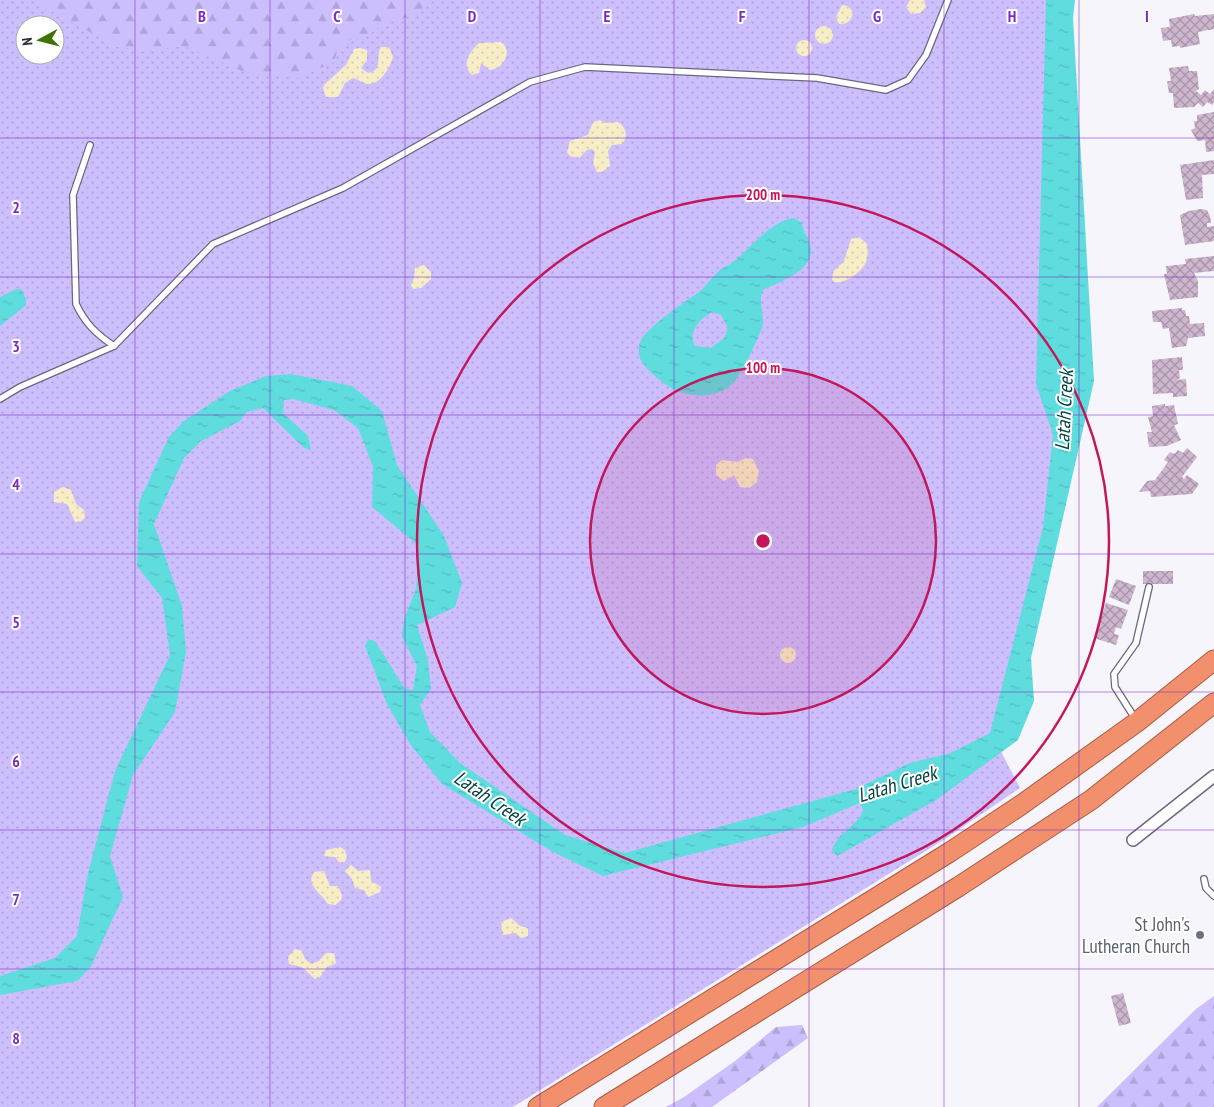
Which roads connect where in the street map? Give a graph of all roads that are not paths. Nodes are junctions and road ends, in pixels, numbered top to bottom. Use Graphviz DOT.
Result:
graph roads {
  1 [pos="948,0"];
  2 [pos="90,145"];
  3 [pos="114,346"];
  4 [pos="0,399"];
  5 [pos="1149,587"];
  6 [pos="1214,660"];
  7 [pos="1214,703"];
  8 [pos="1137,722"];
  9 [pos="1214,776"];
  10 [pos="1133,840"];
  11 [pos="1204,879"];
  12 [pos="1214,896"];
  13 [pos="538,1107"];
  14 [pos="604,1107"];
  1 -- 3 [label="lane"];
  2 -- 3 [label="lane"];
  3 -- 4 [label="lane"];
  5 -- 8 [label="lane"];
  6 -- 8 [label="highway"];
  7 -- 14 [label="highway"];
  8 -- 13 [label="highway"];
  9 -- 10 [label="street"];
  11 -- 12 [label="lane"];
}
